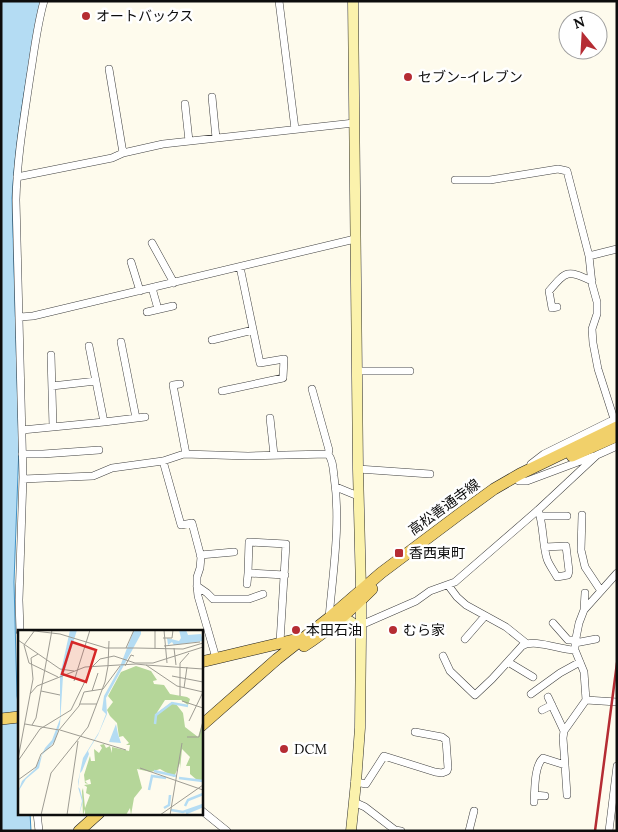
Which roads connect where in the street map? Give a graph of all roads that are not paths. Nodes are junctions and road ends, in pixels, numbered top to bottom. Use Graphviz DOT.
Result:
graph roads {
  1 [pos="44,1"];
  2 [pos="279,1"];
  3 [pos="353,1"];
  4 [pos="109,69"];
  5 [pos="212,97"];
  6 [pos="185,104"];
  7 [pos="354,122"];
  8 [pos="295,129"];
  9 [pos="216,138"];
  10 [pos="189,141"];
  11 [pos="123,153"];
  12 [pos="17,177"];
  13 [pos="455,180"];
  14 [pos="355,239"];
  15 [pos="152,243"];
  16 [pos="617,249"];
  17 [pos="589,256"];
  18 [pos="131,262"];
  19 [pos="240,267"];
  20 [pos="592,281"];
  21 [pos="174,283"];
  22 [pos="152,288"];
  23 [pos="140,291"];
  24 [pos="173,306"];
  25 [pos="557,307"];
  26 [pos="158,309"];
  27 [pos="147,312"];
  28 [pos="20,317"];
  29 [pos="253,330"];
  30 [pos="212,340"];
  31 [pos="120,342"];
  32 [pos="89,346"];
  33 [pos="51,354"];
  34 [pos="410,370"];
  35 [pos="357,371"];
  36 [pos="96,381"];
  37 [pos="180,384"];
  38 [pos="52,386"];
  39 [pos="312,389"];
  40 [pos="222,391"];
  41 [pos="145,416"];
  42 [pos="136,418"];
  43 [pos="270,418"];
  44 [pos="616,421"];
  45 [pos="104,422"];
  46 [pos="53,427"];
  47 [pos="22,430"];
  48 [pos="617,436"];
  49 [pos="617,446"];
  50 [pos="98,450"];
  51 [pos="22,454"];
  52 [pos="186,454"];
  53 [pos="328,454"];
  54 [pos="274,455"];
  55 [pos="597,455"];
  56 [pos="163,461"];
  57 [pos="358,468"];
  58 [pos="430,474"];
  59 [pos="519,478"];
  60 [pos="23,479"];
  61 [pos="336,487"];
  62 [pos="358,496"];
  63 [pos="539,513"];
  64 [pos="582,515"];
  65 [pos="566,516"];
  66 [pos="545,547"];
  67 [pos="581,548"];
  68 [pos="567,549"];
  69 [pos="234,552"];
  70 [pos="200,555"];
  71 [pos="248,573"];
  72 [pos="617,573"];
  73 [pos="285,575"];
  74 [pos="247,584"];
  75 [pos="448,585"];
  76 [pos="197,586"];
  77 [pos="601,591"];
  78 [pos="585,593"];
  79 [pos="263,594"];
  80 [pos="359,602"];
  81 [pos="342,607"];
  82 [pos="584,610"];
  83 [pos="485,616"];
  84 [pos="334,619"];
  85 [pos="553,623"];
  86 [pos="361,625"];
  87 [pos="20,630"];
  88 [pos="323,634"];
  89 [pos="361,636"];
  90 [pos="305,637"];
  91 [pos="465,638"];
  92 [pos="596,639"];
  93 [pos="526,643"];
  94 [pos="575,644"];
  95 [pos="279,652"];
  96 [pos="443,656"];
  97 [pos="216,658"];
  98 [pos="202,662"];
  99 [pos="508,662"];
  100 [pos="580,662"];
  101 [pos="533,677"];
  102 [pos="531,694"];
  103 [pos="548,697"];
  104 [pos="586,700"];
  105 [pos="617,702"];
  106 [pos="552,705"];
  107 [pos="542,710"];
  108 [pos="18,717"];
  109 [pos="1,719"];
  110 [pos="202,725"];
  111 [pos="564,731"];
  112 [pos="415,732"];
  113 [pos="565,765"];
  114 [pos="617,766"];
  115 [pos="356,782"];
  116 [pos="616,786"];
  117 [pos="567,795"];
  118 [pos="544,796"];
  119 [pos="354,802"];
  120 [pos="202,811"];
  121 [pos="474,811"];
  122 [pos="37,814"];
  123 [pos="99,814"];
  124 [pos="403,830"];
  125 [pos="39,831"];
  126 [pos="79,831"];
  127 [pos="228,831"];
  128 [pos="351,831"];
  129 [pos="469,831"];
  130 [pos="609,831"];
  1 -- 12 [label="street"];
  2 -- 8 [label="street"];
  3 -- 7 [label="street"];
  4 -- 11 [label="street"];
  5 -- 9 [label="street"];
  6 -- 10 [label="street"];
  7 -- 8 [label="street"];
  7 -- 14 [label="street"];
  8 -- 9 [label="street"];
  9 -- 10 [label="street"];
  10 -- 11 [label="street"];
  11 -- 12 [label="street"];
  12 -- 28 [label="street"];
  13 -- 17 [label="street"];
  14 -- 19 [label="street"];
  14 -- 35 [label="street"];
  15 -- 21 [label="street"];
  16 -- 17 [label="street"];
  17 -- 20 [label="street"];
  18 -- 23 [label="street"];
  19 -- 21 [label="street"];
  19 -- 29 [label="street"];
  20 -- 25 [label="street"];
  20 -- 44 [label="street"];
  21 -- 22 [label="street"];
  22 -- 23 [label="street"];
  22 -- 26 [label="street"];
  23 -- 28 [label="street"];
  24 -- 26 [label="street"];
  26 -- 27 [label="street"];
  28 -- 47 [label="street"];
  29 -- 30 [label="street"];
  29 -- 40 [label="street"];
  31 -- 42 [label="street"];
  32 -- 36 [label="street"];
  33 -- 38 [label="street"];
  34 -- 35 [label="street"];
  35 -- 57 [label="street"];
  36 -- 38 [label="street"];
  36 -- 45 [label="street"];
  37 -- 52 [label="street"];
  38 -- 46 [label="street"];
  39 -- 53 [label="street"];
  41 -- 42 [label="street"];
  42 -- 45 [label="street"];
  43 -- 54 [label="street"];
  44 -- 59 [label="main road, 高松善通寺線"];
  45 -- 46 [label="street"];
  46 -- 47 [label="street"];
  47 -- 51 [label="street"];
  48 -- 59 [label="main road, 高松善通寺線"];
  49 -- 55 [label="street"];
  50 -- 51 [label="street"];
  51 -- 60 [label="street"];
  52 -- 54 [label="street"];
  52 -- 56 [label="street"];
  53 -- 54 [label="street"];
  53 -- 61 [label="street"];
  55 -- 59 [label="street"];
  55 -- 63 [label="street"];
  56 -- 60 [label="street"];
  56 -- 70 [label="street"];
  57 -- 58 [label="street"];
  57 -- 62 [label="street"];
  59 -- 80 [label="main road, 高松善通寺線"];
  60 -- 87 [label="street"];
  61 -- 62 [label="street"];
  61 -- 84 [label="street"];
  62 -- 80 [label="street"];
  63 -- 65 [label="street"];
  63 -- 66 [label="street"];
  63 -- 75 [label="street"];
  64 -- 67 [label="street"];
  66 -- 68 [label="street"];
  66 -- 68 [label="street"];
  67 -- 68 [label="street"];
  67 -- 77 [label="street"];
  69 -- 70 [label="street"];
  70 -- 76 [label="street"];
  71 -- 73 [label="street"];
  71 -- 73 [label="street"];
  71 -- 74 [label="street"];
  72 -- 77 [label="street"];
  73 -- 95 [label="street"];
  75 -- 83 [label="street"];
  75 -- 86 [label="street"];
  76 -- 79 [label="street"];
  76 -- 97 [label="street"];
  77 -- 82 [label="street"];
  78 -- 82 [label="street"];
  80 -- 81 [label="main road, 高松善通寺線"];
  80 -- 81 [label="street"];
  80 -- 84 [label="main road, 高松善通寺線"];
  80 -- 86 [label="street"];
  81 -- 84 [label="main road, 高松善通寺線"];
  82 -- 94 [label="street"];
  83 -- 91 [label="street"];
  83 -- 93 [label="street"];
  84 -- 88 [label="main road, 高松善通寺線"];
  84 -- 89 [label="street"];
  84 -- 90 [label="main road, 高松善通寺線"];
  85 -- 94 [label="street"];
  86 -- 89 [label="street"];
  88 -- 90 [label="main road, 高松善通寺線"];
  88 -- 95 [label="main road, 高松善通寺線"];
  89 -- 115 [label="street"];
  90 -- 95 [label="main road, 高松善通寺線"];
  92 -- 94 [label="street"];
  93 -- 94 [label="street"];
  93 -- 99 [label="street"];
  94 -- 100 [label="street"];
  95 -- 97 [label="main road"];
  95 -- 110 [label="main road, 高松善通寺線"];
  96 -- 99 [label="street"];
  97 -- 98 [label="main road"];
  99 -- 101 [label="street"];
  100 -- 102 [label="street"];
  100 -- 104 [label="street"];
  103 -- 106 [label="street"];
  104 -- 105 [label="street"];
  104 -- 111 [label="street"];
  106 -- 107 [label="street"];
  106 -- 111 [label="street"];
  108 -- 109 [label="main road"];
  111 -- 113 [label="street"];
  112 -- 115 [label="street"];
  113 -- 117 [label="street"];
  113 -- 118 [label="street"];
  114 -- 116 [label="street"];
  115 -- 119 [label="street"];
  116 -- 130 [label="street"];
  119 -- 124 [label="street"];
  119 -- 128 [label="street"];
  120 -- 127 [label="street"];
  121 -- 129 [label="street"];
  122 -- 125 [label="street"];
  123 -- 126 [label="main road"];
}
